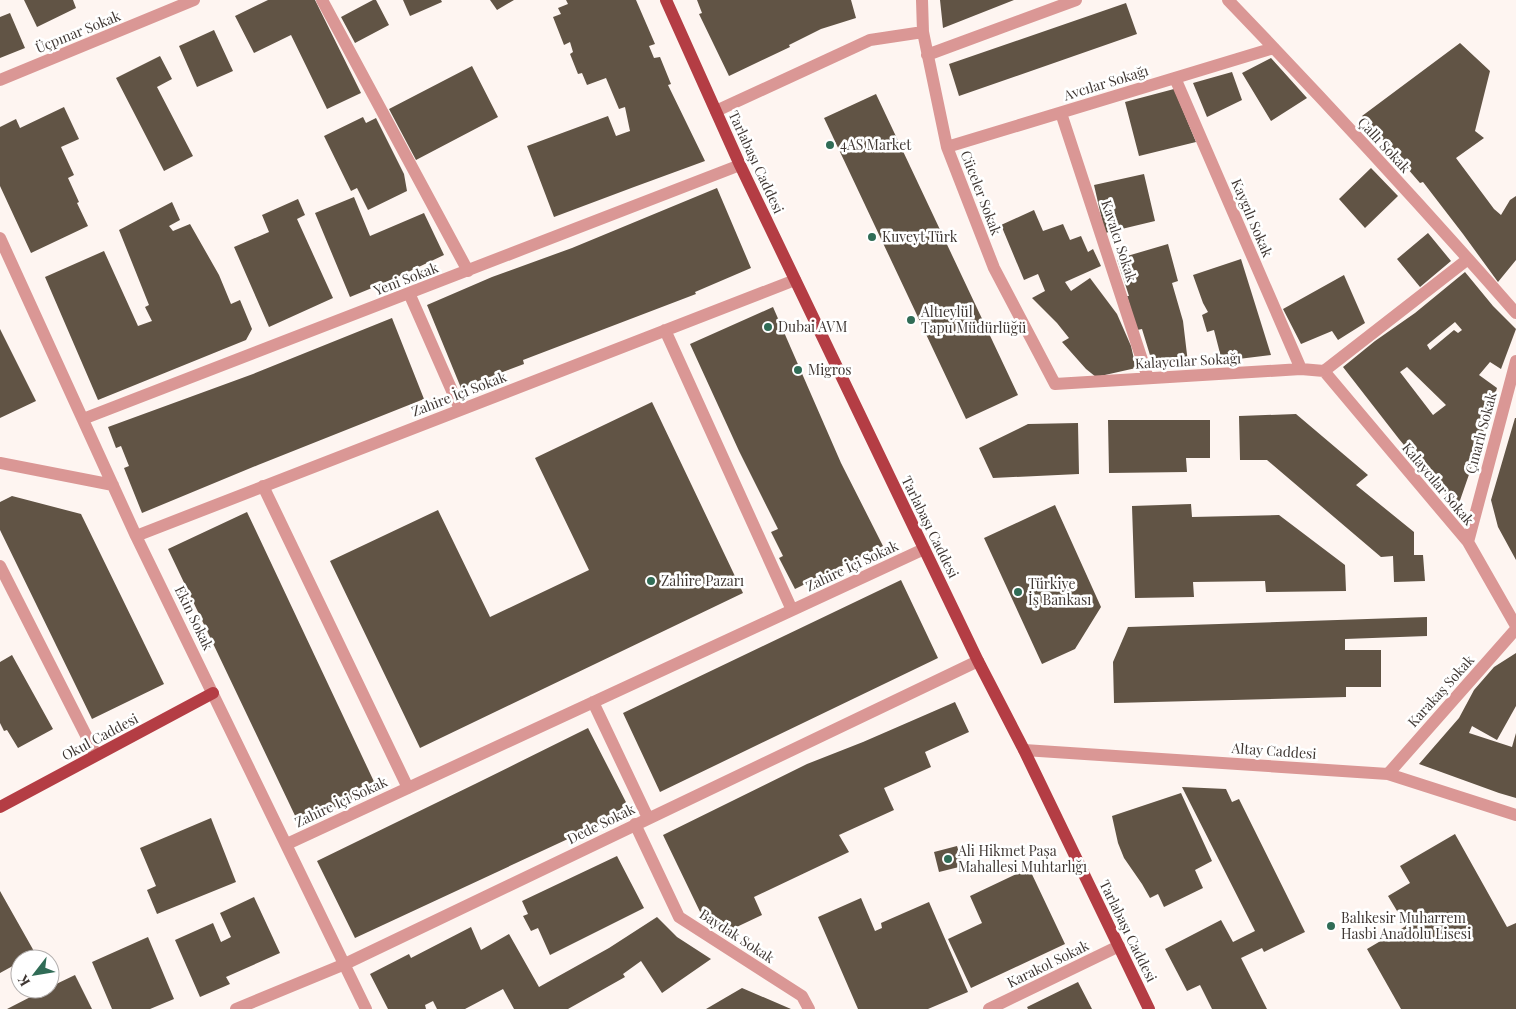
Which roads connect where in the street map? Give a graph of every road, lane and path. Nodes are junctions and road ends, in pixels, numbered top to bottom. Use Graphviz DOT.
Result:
graph roads {
  1 [pos="194,0"];
  2 [pos="322,0"];
  3 [pos="666,0"];
  4 [pos="922,0"];
  5 [pos="1076,0"];
  6 [pos="1228,0"];
  7 [pos="923,32"];
  8 [pos="1274,48"];
  9 [pos="927,55"];
  10 [pos="1175,78"];
  11 [pos="0,80"];
  12 [pos="716,111"];
  13 [pos="1061,113"];
  14 [pos="947,147"];
  15 [pos="740,165"];
  16 [pos="0,238"];
  17 [pos="1468,258"];
  18 [pos="468,271"];
  19 [pos="795,280"];
  20 [pos="409,294"];
  21 [pos="1516,313"];
  22 [pos="665,330"];
  23 [pos="1516,361"];
  24 [pos="1301,369"];
  25 [pos="1324,371"];
  26 [pos="1148,378"];
  27 [pos="1055,384"];
  28 [pos="460,409"];
  29 [pos="83,419"];
  30 [pos="0,463"];
  31 [pos="113,485"];
  32 [pos="263,486"];
  33 [pos="136,536"];
  34 [pos="1468,542"];
  35 [pos="924,549"];
  36 [pos="0,566"];
  37 [pos="792,610"];
  38 [pos="1516,627"];
  39 [pos="978,661"];
  40 [pos="213,693"];
  41 [pos="593,702"];
  42 [pos="1024,750"];
  43 [pos="96,755"];
  44 [pos="1388,774"];
  45 [pos="408,788"];
  46 [pos="0,807"];
  47 [pos="1516,816"];
  48 [pos="648,818"];
  49 [pos="634,824"];
  50 [pos="287,844"];
  51 [pos="1119,946"];
  52 [pos="344,964"];
  53 [pos="236,1009"];
  54 [pos="366,1009"];
  55 [pos="809,1009"];
  56 [pos="989,1009"];
  57 [pos="1149,1009"];
  1 -- 11 [label="street, Üçpınar Sokak"];
  2 -- 18 [label="street"];
  3 -- 12 [label="main road, Tarlabaşı Caddesi"];
  4 -- 7 [label="street, Cüceler Sokak"];
  5 -- 9 [label="street"];
  6 -- 8 [label="street, Çallı Sokak"];
  7 -- 9 [label="street, Cüceler Sokak"];
  7 -- 12 [label="street"];
  8 -- 10 [label="street, Avcılar Sokağı"];
  8 -- 17 [label="street, Çallı Sokak"];
  9 -- 14 [label="street, Cüceler Sokak"];
  10 -- 13 [label="street, Avcılar Sokağı"];
  10 -- 24 [label="street, Kaygılı Sokak"];
  12 -- 15 [label="main road, Tarlabaşı Caddesi"];
  13 -- 14 [label="street, Avcılar Sokağı"];
  13 -- 26 [label="street, Kavalcı Sokak"];
  14 -- 27 [label="street, Cüceler Sokak"];
  15 -- 18 [label="street, Yeni Sokak"];
  15 -- 19 [label="main road, Tarlabaşı Caddesi"];
  16 -- 29 [label="street, Ekin Sokak"];
  17 -- 21 [label="street, Çallı Sokak"];
  17 -- 25 [label="street"];
  18 -- 20 [label="street, Yeni Sokak"];
  19 -- 22 [label="street, Zahire İçi Sokak"];
  19 -- 35 [label="main road, Tarlabaşı Caddesi"];
  20 -- 28 [label="street"];
  20 -- 29 [label="street, Yeni Sokak"];
  22 -- 28 [label="street, Zahire İçi Sokak"];
  22 -- 37 [label="street"];
  23 -- 34 [label="street, Çınarlı Sokak"];
  24 -- 25 [label="street, Kalaycılar Sokağı"];
  24 -- 26 [label="street, Kalaycılar Sokağı"];
  25 -- 34 [label="street, Kalaycılar Sokak"];
  26 -- 27 [label="street, Kalaycılar Sokağı"];
  28 -- 32 [label="street, Zahire İçi Sokak"];
  29 -- 31 [label="street, Ekin Sokak"];
  30 -- 31 [label="street"];
  31 -- 33 [label="street, Ekin Sokak"];
  32 -- 33 [label="street, Zahire İçi Sokak"];
  32 -- 45 [label="street, Zahire İçi Sokak"];
  33 -- 40 [label="street, Ekin Sokak"];
  34 -- 38 [label="street, Kalaycılar Sokak"];
  35 -- 37 [label="street, Zahire İçi Sokak"];
  35 -- 39 [label="main road, Tarlabaşı Caddesi"];
  36 -- 43 [label="street"];
  37 -- 41 [label="street, Zahire İçi Sokak"];
  38 -- 44 [label="street, Karakaş Sokak"];
  39 -- 42 [label="main road, Tarlabaşı Caddesi"];
  39 -- 48 [label="street, Dede Sokak"];
  40 -- 43 [label="main road, Okul Caddesi"];
  40 -- 50 [label="street, Ekin Sokak"];
  41 -- 45 [label="street, Zahire İçi Sokak"];
  41 -- 48 [label="street"];
  42 -- 44 [label="street, Altay Caddesi"];
  42 -- 51 [label="main road, Tarlabaşı Caddesi"];
  43 -- 46 [label="main road, Okul Caddesi"];
  44 -- 47 [label="street, Altay Caddesi"];
  45 -- 50 [label="street, Zahire İçi Sokak"];
  48 -- 49 [label="street, Dede Sokak"];
  49 -- 52 [label="street, Dede Sokak"];
  49 -- 55 [label="street, Baydak Sokak"];
  50 -- 52 [label="street, Ekin Sokak"];
  51 -- 56 [label="street, Karakol Sokak"];
  51 -- 57 [label="main road, Tarlabaşı Caddesi"];
  52 -- 53 [label="street, Dede Sokak"];
  52 -- 54 [label="street, Ekin Sokak"];
}
